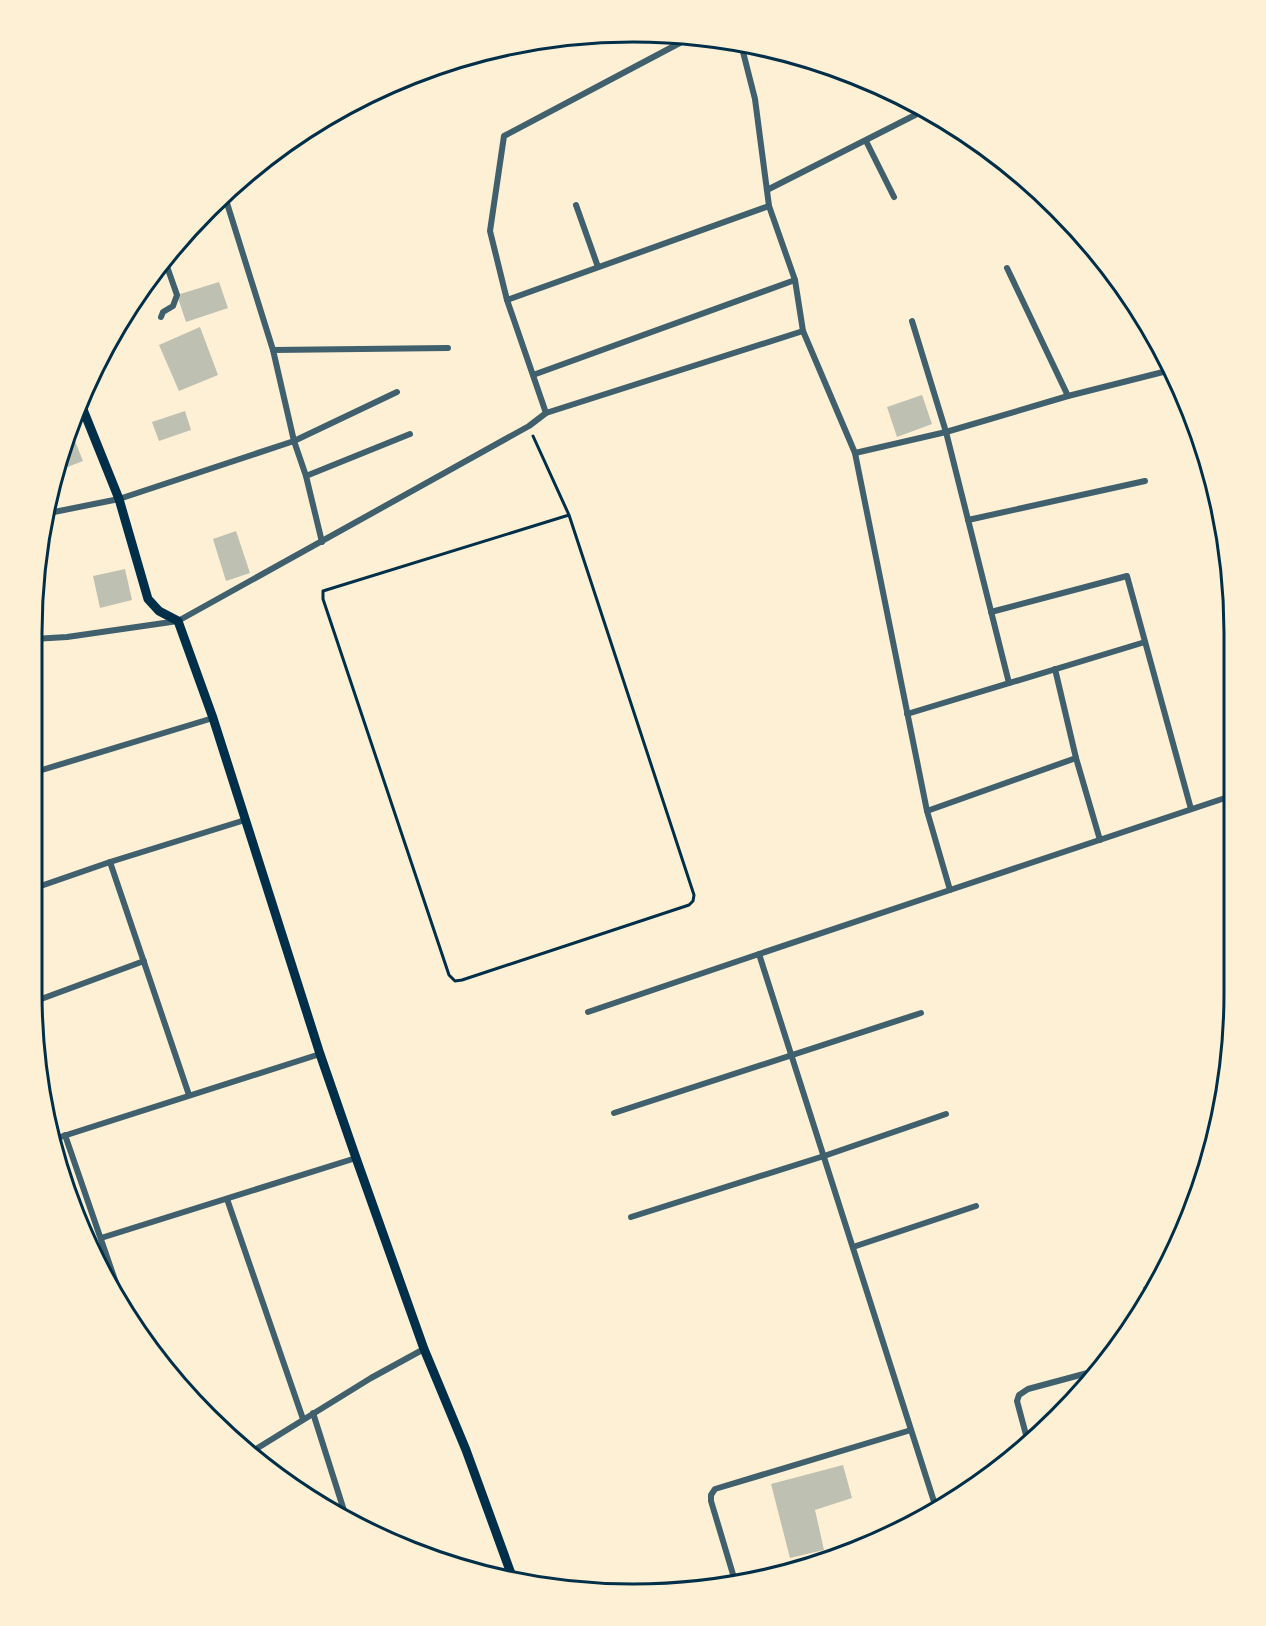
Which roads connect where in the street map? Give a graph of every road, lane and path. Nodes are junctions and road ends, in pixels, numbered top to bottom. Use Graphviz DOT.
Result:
graph roads {
  1 [pos="678,44"];
  2 [pos="743,52"];
  3 [pos="916,115"];
  4 [pos="866,141"];
  5 [pos="767,190"];
  6 [pos="894,197"];
  7 [pos="227,204"];
  8 [pos="576,205"];
  9 [pos="769,206"];
  10 [pos="598,267"];
  11 [pos="1007,268"];
  12 [pos="168,269"];
  13 [pos="795,280"];
  14 [pos="507,300"];
  15 [pos="161,317"];
  16 [pos="912,321"];
  17 [pos="803,331"];
  18 [pos="448,348"];
  19 [pos="273,350"];
  20 [pos="1163,372"];
  21 [pos="532,375"];
  22 [pos="397,393"];
  23 [pos="1068,396"];
  24 [pos="85,413"];
  25 [pos="546,413"];
  26 [pos="529,426"];
  27 [pos="946,432"];
  28 [pos="410,434"];
  29 [pos="294,441"];
  30 [pos="855,453"];
  31 [pos="306,476"];
  32 [pos="1145,481"];
  33 [pos="119,499"];
  34 [pos="54,512"];
  35 [pos="569,515"];
  36 [pos="968,520"];
  37 [pos="322,543"];
  38 [pos="991,612"];
  39 [pos="178,621"];
  40 [pos="42,638"];
  41 [pos="1145,642"];
  42 [pos="1055,669"];
  43 [pos="1009,683"];
  44 [pos="907,714"];
  45 [pos="213,718"];
  46 [pos="1076,758"];
  47 [pos="42,770"];
  48 [pos="1224,798"];
  49 [pos="1191,809"];
  50 [pos="927,811"];
  51 [pos="245,820"];
  52 [pos="1100,840"];
  53 [pos="110,862"];
  54 [pos="42,886"];
  55 [pos="950,890"];
  56 [pos="759,954"];
  57 [pos="144,961"];
  58 [pos="42,999"];
  59 [pos="588,1011"];
  60 [pos="921,1013"];
  61 [pos="320,1054"];
  62 [pos="792,1056"];
  63 [pos="189,1095"];
  64 [pos="614,1113"];
  65 [pos="946,1114"];
  66 [pos="65,1135"];
  67 [pos="60,1137"];
  68 [pos="824,1156"];
  69 [pos="356,1158"];
  70 [pos="227,1199"];
  71 [pos="976,1206"];
  72 [pos="632,1217"];
  73 [pos="101,1238"];
  74 [pos="853,1247"];
  75 [pos="107,1262"];
  76 [pos="424,1349"];
  77 [pos="1085,1374"];
  78 [pos="313,1413"];
  79 [pos="303,1419"];
  80 [pos="911,1430"];
  81 [pos="1026,1434"];
  82 [pos="257,1448"];
  83 [pos="934,1501"];
  84 [pos="343,1508"];
  85 [pos="510,1571"];
  86 [pos="733,1575"];
  1 -- 14 [label="street"];
  2 -- 5 [label="street"];
  3 -- 4 [label="street"];
  4 -- 5 [label="street"];
  4 -- 6 [label="street"];
  5 -- 9 [label="street"];
  7 -- 19 [label="street"];
  8 -- 10 [label="street"];
  9 -- 10 [label="street"];
  9 -- 13 [label="street"];
  10 -- 14 [label="street"];
  11 -- 23 [label="street"];
  12 -- 15 [label="street"];
  13 -- 17 [label="street"];
  13 -- 21 [label="street"];
  14 -- 21 [label="street"];
  16 -- 27 [label="street"];
  17 -- 25 [label="street"];
  17 -- 30 [label="street"];
  18 -- 19 [label="street"];
  19 -- 29 [label="street"];
  20 -- 23 [label="street"];
  21 -- 25 [label="street"];
  22 -- 29 [label="street"];
  23 -- 27 [label="street"];
  24 -- 33 [label="main road"];
  25 -- 26 [label="street"];
  26 -- 35 [label="path"];
  26 -- 37 [label="street"];
  27 -- 30 [label="street"];
  27 -- 36 [label="street"];
  28 -- 31 [label="street"];
  29 -- 31 [label="street"];
  29 -- 33 [label="street"];
  30 -- 44 [label="street"];
  31 -- 37 [label="street"];
  32 -- 36 [label="street"];
  33 -- 34 [label="street"];
  33 -- 39 [label="main road"];
  35 -- 35 [label="path"];
  36 -- 38 [label="street"];
  37 -- 39 [label="street"];
  38 -- 41 [label="street"];
  38 -- 43 [label="street"];
  39 -- 40 [label="street"];
  39 -- 45 [label="main road"];
  41 -- 42 [label="street"];
  41 -- 49 [label="street"];
  42 -- 43 [label="street"];
  42 -- 46 [label="street"];
  43 -- 44 [label="street"];
  44 -- 50 [label="street"];
  45 -- 47 [label="street"];
  45 -- 51 [label="main road"];
  46 -- 50 [label="street"];
  46 -- 52 [label="street"];
  48 -- 49 [label="street"];
  49 -- 52 [label="street"];
  50 -- 55 [label="street"];
  51 -- 53 [label="street"];
  51 -- 61 [label="main road"];
  52 -- 55 [label="street"];
  53 -- 54 [label="street"];
  53 -- 57 [label="street"];
  55 -- 56 [label="street"];
  56 -- 59 [label="street"];
  56 -- 62 [label="street"];
  57 -- 58 [label="street"];
  57 -- 63 [label="street"];
  60 -- 62 [label="street"];
  61 -- 63 [label="street"];
  61 -- 69 [label="main road"];
  62 -- 64 [label="street"];
  62 -- 68 [label="street"];
  63 -- 66 [label="street"];
  65 -- 68 [label="street"];
  66 -- 67 [label="street"];
  66 -- 73 [label="street"];
  68 -- 72 [label="street"];
  68 -- 74 [label="street"];
  69 -- 70 [label="street"];
  69 -- 76 [label="main road"];
  70 -- 73 [label="street"];
  70 -- 79 [label="street"];
  71 -- 74 [label="street"];
  73 -- 75 [label="street"];
  74 -- 80 [label="street"];
  76 -- 78 [label="street"];
  76 -- 85 [label="main road"];
  77 -- 81 [label="street"];
  78 -- 79 [label="street"];
  78 -- 84 [label="street"];
  79 -- 82 [label="street"];
  80 -- 83 [label="street"];
  80 -- 86 [label="street"];
}
